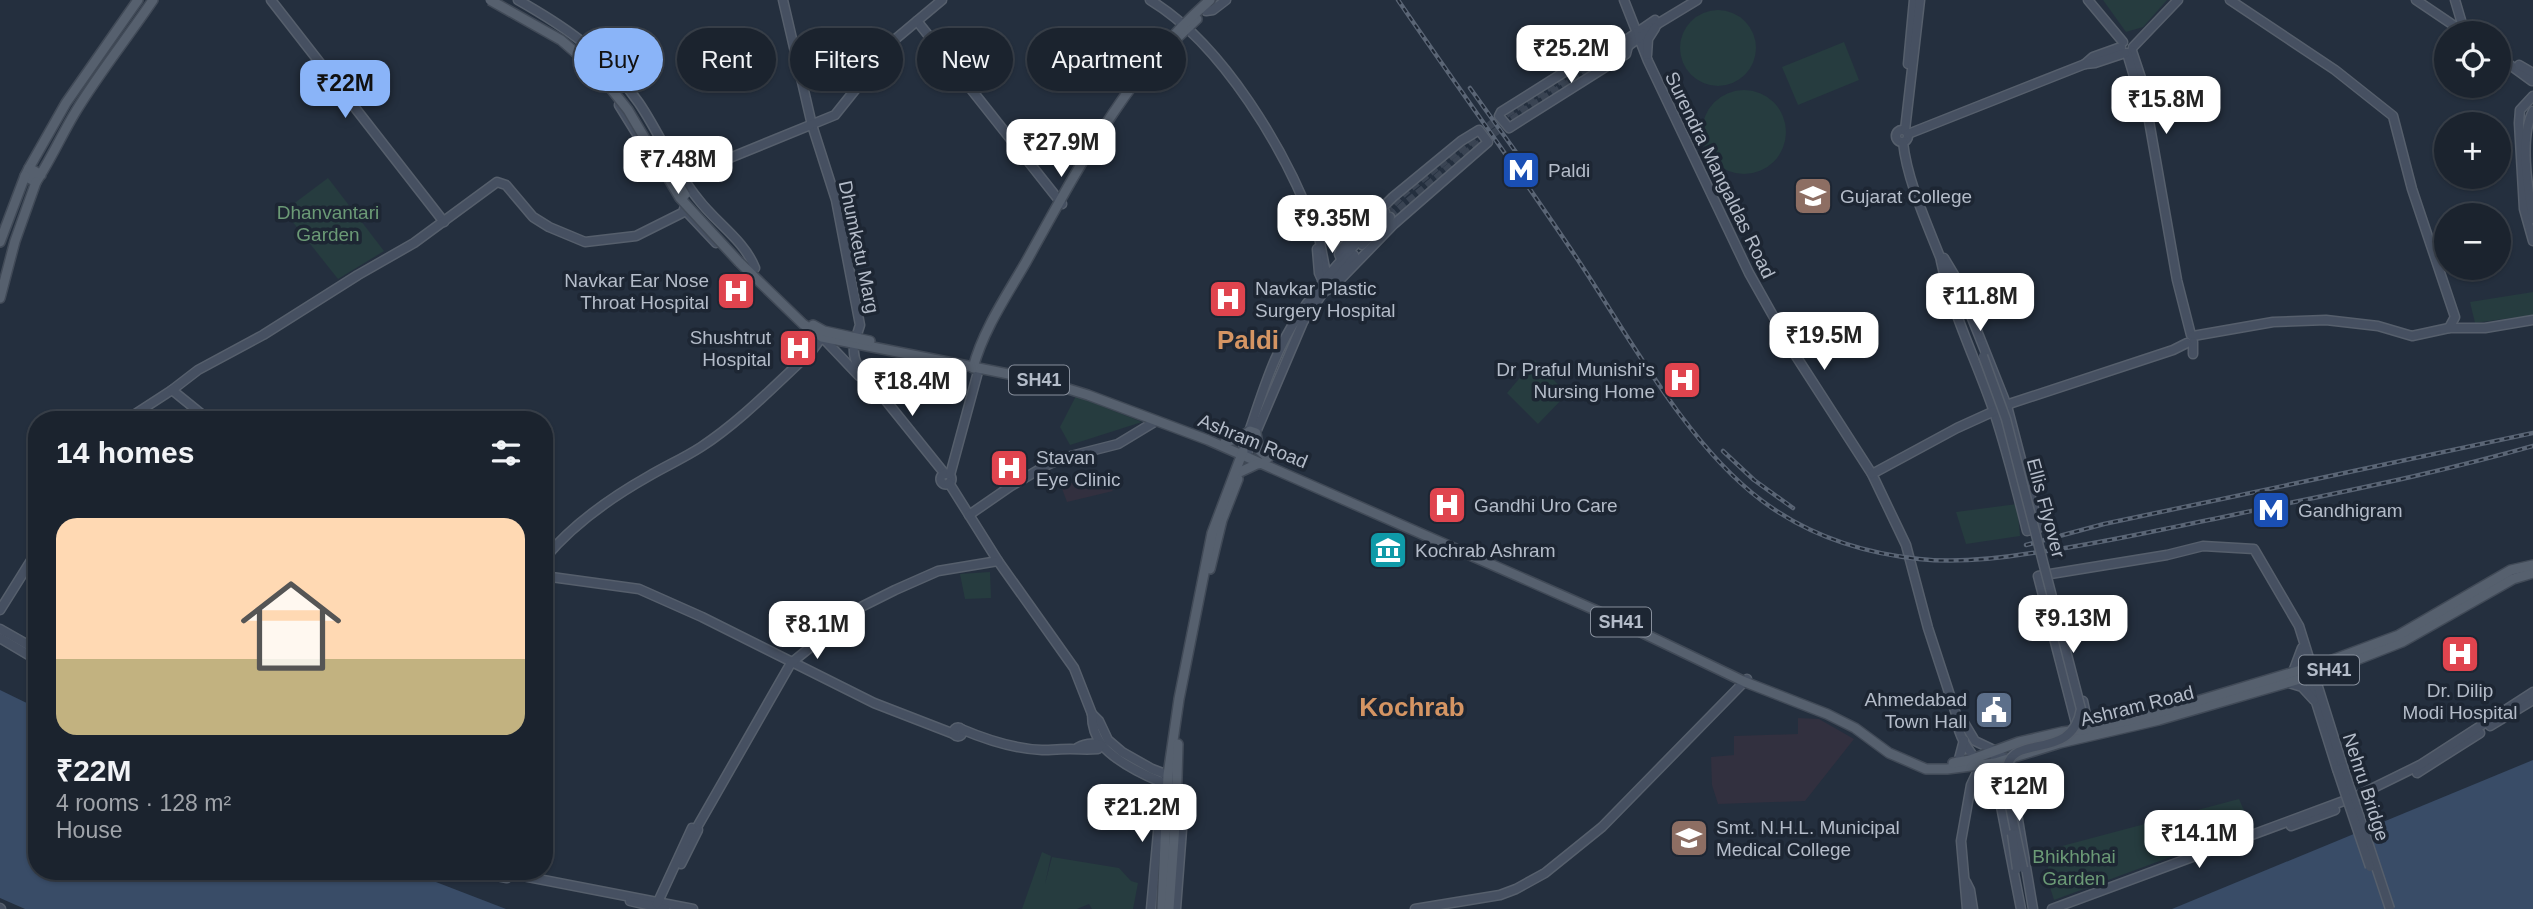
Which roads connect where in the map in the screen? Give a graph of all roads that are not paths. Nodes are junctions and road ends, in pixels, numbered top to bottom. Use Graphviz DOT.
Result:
graph roads {
  1 [pos="138,0"];
  2 [pos="153,0"];
  3 [pos="271,0"];
  4 [pos="488,0"];
  5 [pos="500,0"];
  6 [pos="518,0"];
  7 [pos="783,0"];
  8 [pos="942,0"];
  9 [pos="1150,0"];
  10 [pos="1226,0"];
  11 [pos="1621,0"];
  12 [pos="1688,0"];
  13 [pos="1697,0"];
  14 [pos="1914,0"];
  15 [pos="1920,0"];
  16 [pos="2088,0"];
  17 [pos="2172,0"];
  18 [pos="2178,0"];
  19 [pos="2230,0"];
  20 [pos="2416,0"];
  21 [pos="2424,0"];
  22 [pos="2455,0"];
  23 [pos="1208,4"];
  24 [pos="917,21"];
  25 [pos="2450,21"];
  26 [pos="2452,21"];
  27 [pos="2461,21"];
  28 [pos="1659,23"];
  29 [pos="560,26"];
  30 [pos="1187,26"];
  31 [pos="548,37"];
  32 [pos="1631,42"];
  33 [pos="2128,48"];
  34 [pos="1648,61"];
  35 [pos="2511,61"];
  36 [pos="2511,64"];
  37 [pos="2533,78"];
  38 [pos="2533,96"];
  39 [pos="637,101"];
  40 [pos="623,110"];
  41 [pos="2533,111"];
  42 [pos="812,125"];
  43 [pos="1904,135"];
  44 [pos="27,172"];
  45 [pos="683,177"];
  46 [pos="38,178"];
  47 [pos="1061,202"];
  48 [pos="686,211"];
  49 [pos="2533,219"];
  50 [pos="444,222"];
  51 [pos="2533,241"];
  52 [pos="0,242"];
  53 [pos="1943,259"];
  54 [pos="1341,260"];
  55 [pos="743,262"];
  56 [pos="755,268"];
  57 [pos="1326,284"];
  58 [pos="0,298"];
  59 [pos="858,317"];
  60 [pos="2533,320"];
  61 [pos="2449,328"];
  62 [pos="823,334"];
  63 [pos="839,335"];
  64 [pos="2190,339"];
  65 [pos="854,342"];
  66 [pos="1981,357"];
  67 [pos="977,365"];
  68 [pos="172,390"];
  69 [pos="2007,406"];
  70 [pos="140,411"];
  71 [pos="198,411"];
  72 [pos="1994,412"];
  73 [pos="1156,421"];
  74 [pos="1253,432"];
  75 [pos="1226,445"];
  76 [pos="1245,453"];
  77 [pos="1267,461"];
  78 [pos="1238,472"];
  79 [pos="1872,474"];
  80 [pos="946,477"];
  81 [pos="968,515"];
  82 [pos="553,549"];
  83 [pos="998,561"];
  84 [pos="28,565"];
  85 [pos="2533,565"];
  86 [pos="2048,573"];
  87 [pos="2533,573"];
  88 [pos="553,577"];
  89 [pos="0,610"];
  90 [pos="0,629"];
  91 [pos="0,638"];
  92 [pos="2304,643"];
  93 [pos="28,645"];
  94 [pos="28,655"];
  95 [pos="792,663"];
  96 [pos="2328,666"];
  97 [pos="2293,671"];
  98 [pos="2310,671"];
  99 [pos="1746,680"];
  100 [pos="2289,683"];
  101 [pos="2319,692"];
  102 [pos="2533,692"];
  103 [pos="2533,700"];
  104 [pos="2316,703"];
  105 [pos="1958,717"];
  106 [pos="2484,726"];
  107 [pos="2089,729"];
  108 [pos="2078,730"];
  109 [pos="1964,740"];
  110 [pos="1103,743"];
  111 [pos="1994,750"];
  112 [pos="2006,760"];
  113 [pos="1978,761"];
  114 [pos="1995,762"];
  115 [pos="1958,763"];
  116 [pos="2340,768"];
  117 [pos="1172,786"];
  118 [pos="1997,786"];
  119 [pos="2028,879"];
  120 [pos="521,880"];
  121 [pos="540,880"];
  122 [pos="1965,882"];
  123 [pos="2017,886"];
  124 [pos="1966,899"];
  125 [pos="662,906"];
  126 [pos="693,909"];
  127 [pos="1151,909"];
  128 [pos="1162,909"];
  129 [pos="1169,909"];
  130 [pos="1176,909"];
  131 [pos="1415,909"];
  132 [pos="1956,909"];
  133 [pos="1967,909"];
  134 [pos="1973,909"];
  135 [pos="2021,909"];
  136 [pos="2034,909"];
  137 [pos="2052,909"];
  138 [pos="2069,909"];
  139 [pos="2385,909"];
  140 [pos="2390,909"];
  1 -- 44 [label="main road"];
  2 -- 46 [label="main road"];
  3 -- 50 [label="street"];
  4 -- 31 [label="street"];
  4 -- 55 [label="main road, bridge"];
  5 -- 55 [label="main road, bridge"];
  6 -- 29 [label="street"];
  7 -- 42 [label="street, Dhumketu Marg"];
  8 -- 24 [label="street"];
  9 -- 30 [label="street"];
  10 -- 23 [label="street"];
  11 -- 32 [label="street, Surendra Mangaldas Road"];
  12 -- 32 [label="street"];
  13 -- 28 [label="street"];
  14 -- 43 [label="street"];
  15 -- 43 [label="street"];
  16 -- 33 [label="street"];
  17 -- 33 [label="street"];
  18 -- 33 [label="street"];
  19 -- 61 [label="street"];
  20 -- 25 [label="street"];
  21 -- 26 [label="street"];
  22 -- 27 [label="street"];
  23 -- 30 [label="main road"];
  24 -- 42 [label="street"];
  24 -- 47 [label="street"];
  28 -- 32 [label="street"];
  28 -- 34 [label="street"];
  29 -- 31 [label="street"];
  29 -- 39 [label="street"];
  30 -- 47 [label="main road"];
  30 -- 57 [label="street"];
  31 -- 40 [label="street"];
  32 -- 32 [label="street"];
  32 -- 34 [label="street, Surendra Mangaldas Road"];
  33 -- 43 [label="street"];
  33 -- 64 [label="street"];
  34 -- 79 [label="street, Surendra Mangaldas Road"];
  35 -- 37 [label="street"];
  36 -- 37 [label="street"];
  37 -- 38 [label="street"];
  38 -- 51 [label="street"];
  39 -- 40 [label="street"];
  39 -- 45 [label="street"];
  40 -- 48 [label="street"];
  41 -- 49 [label="street"];
  42 -- 45 [label="street"];
  42 -- 59 [label="street, Dhumketu Marg"];
  43 -- 53 [label="street"];
  44 -- 46 [label="main road"];
  44 -- 52 [label="main road"];
  45 -- 56 [label="street"];
  46 -- 58 [label="main road"];
  47 -- 67 [label="main road"];
  48 -- 50 [label="street"];
  48 -- 55 [label="street"];
  50 -- 68 [label="street"];
  53 -- 66 [label="street, Ellis Flyover"];
  53 -- 69 [label="street"];
  53 -- 72 [label="street"];
  54 -- 57 [label="street"];
  54 -- 57 [label="street"];
  54 -- 57 [label="street"];
  55 -- 56 [label="main road, Ashram Road"];
  55 -- 62 [label="main road, Ashram Road"];
  56 -- 62 [label="main road, Ashram Road"];
  57 -- 74 [label="street"];
  59 -- 63 [label="street"];
  59 -- 65 [label="street, Dhumketu Marg"];
  60 -- 61 [label="street"];
  61 -- 64 [label="street"];
  62 -- 63 [label="main road, Ashram Road"];
  62 -- 65 [label="main road, Ashram Road"];
  62 -- 80 [label="street"];
  62 -- 82 [label="street"];
  63 -- 65 [label="main road, Ashram Road"];
  64 -- 69 [label="street"];
  65 -- 67 [label="main road, Ashram Road"];
  65 -- 80 [label="street"];
  66 -- 119 [label="street, Ellis Flyover, bridge"];
  66 -- 123 [label="street, Ellis Flyover, bridge"];
  67 -- 73 [label="main road, Ashram Road / SH41"];
  67 -- 75 [label="main road, Ashram Road"];
  67 -- 80 [label="street"];
  68 -- 70 [label="street"];
  68 -- 71 [label="street"];
  69 -- 72 [label="street"];
  69 -- 72 [label="street"];
  72 -- 79 [label="street"];
  73 -- 75 [label="main road, Ashram Road / SH41"];
  73 -- 81 [label="street"];
  74 -- 75 [label="main road"];
  74 -- 76 [label="street"];
  74 -- 77 [label="main road"];
  75 -- 76 [label="main road, Ashram Road / SH41"];
  75 -- 78 [label="main road"];
  76 -- 77 [label="main road, Ashram Road"];
  76 -- 78 [label="main road"];
  77 -- 78 [label="main road"];
  77 -- 99 [label="main road, Ashram Road"];
  78 -- 117 [label="main road"];
  79 -- 105 [label="street, Surendra Mangaldas Road"];
  80 -- 81 [label="street"];
  81 -- 83 [label="street"];
  83 -- 95 [label="street"];
  83 -- 110 [label="street"];
  84 -- 89 [label="street"];
  85 -- 96 [label="main road, Ashram Road"];
  86 -- 92 [label="street"];
  86 -- 107 [label="street"];
  86 -- 108 [label="street"];
  87 -- 96 [label="main road, Ashram Road / SH41"];
  88 -- 95 [label="street"];
  90 -- 93 [label="street"];
  91 -- 94 [label="street"];
  92 -- 96 [label="street"];
  92 -- 97 [label="street"];
  92 -- 98 [label="street"];
  95 -- 110 [label="street"];
  95 -- 125 [label="street"];
  96 -- 98 [label="main road, Ashram Road"];
  96 -- 101 [label="street"];
  97 -- 98 [label="main road, Ashram Road"];
  97 -- 107 [label="main road, Ashram Road"];
  98 -- 100 [label="main road, Ashram Road / SH41"];
  98 -- 101 [label="street, Nehru Bridge"];
  98 -- 104 [label="street, Nehru Bridge"];
  99 -- 113 [label="main road, Ashram Road / SH41"];
  99 -- 115 [label="main road, Ashram Road"];
  99 -- 131 [label="street"];
  100 -- 104 [label="street"];
  100 -- 112 [label="main road, Ashram Road / SH41"];
  101 -- 116 [label="street, Nehru Bridge"];
  102 -- 106 [label="street"];
  103 -- 106 [label="street"];
  104 -- 116 [label="street, Nehru Bridge"];
  105 -- 109 [label="street"];
  105 -- 111 [label="street, Surendra Mangaldas Road"];
  106 -- 137 [label="street"];
  106 -- 138 [label="street"];
  107 -- 108 [label="main road, Ashram Road"];
  108 -- 111 [label="main road, Ashram Road"];
  109 -- 113 [label="street"];
  109 -- 115 [label="street"];
  110 -- 117 [label="street"];
  111 -- 112 [label="street, Surendra Mangaldas Road"];
  111 -- 113 [label="main road, Ashram Road"];
  111 -- 114 [label="street"];
  112 -- 114 [label="main road, Ashram Road / SH41"];
  112 -- 119 [label="street"];
  113 -- 114 [label="main road, Ashram Road / SH41"];
  113 -- 115 [label="main road, Ashram Road"];
  113 -- 118 [label="street"];
  113 -- 122 [label="street"];
  114 -- 118 [label="street"];
  116 -- 139 [label="street, Nehru Bridge, bridge"];
  116 -- 140 [label="street, Nehru Bridge, bridge"];
  117 -- 127 [label="street"];
  117 -- 128 [label="main road"];
  117 -- 129 [label="main road"];
  117 -- 130 [label="street"];
  118 -- 123 [label="street"];
  119 -- 136 [label="street"];
  120 -- 125 [label="street"];
  121 -- 125 [label="street"];
  122 -- 124 [label="street"];
  122 -- 134 [label="street"];
  123 -- 135 [label="street"];
  124 -- 132 [label="street"];
  124 -- 133 [label="street"];
  125 -- 126 [label="street"];
}
